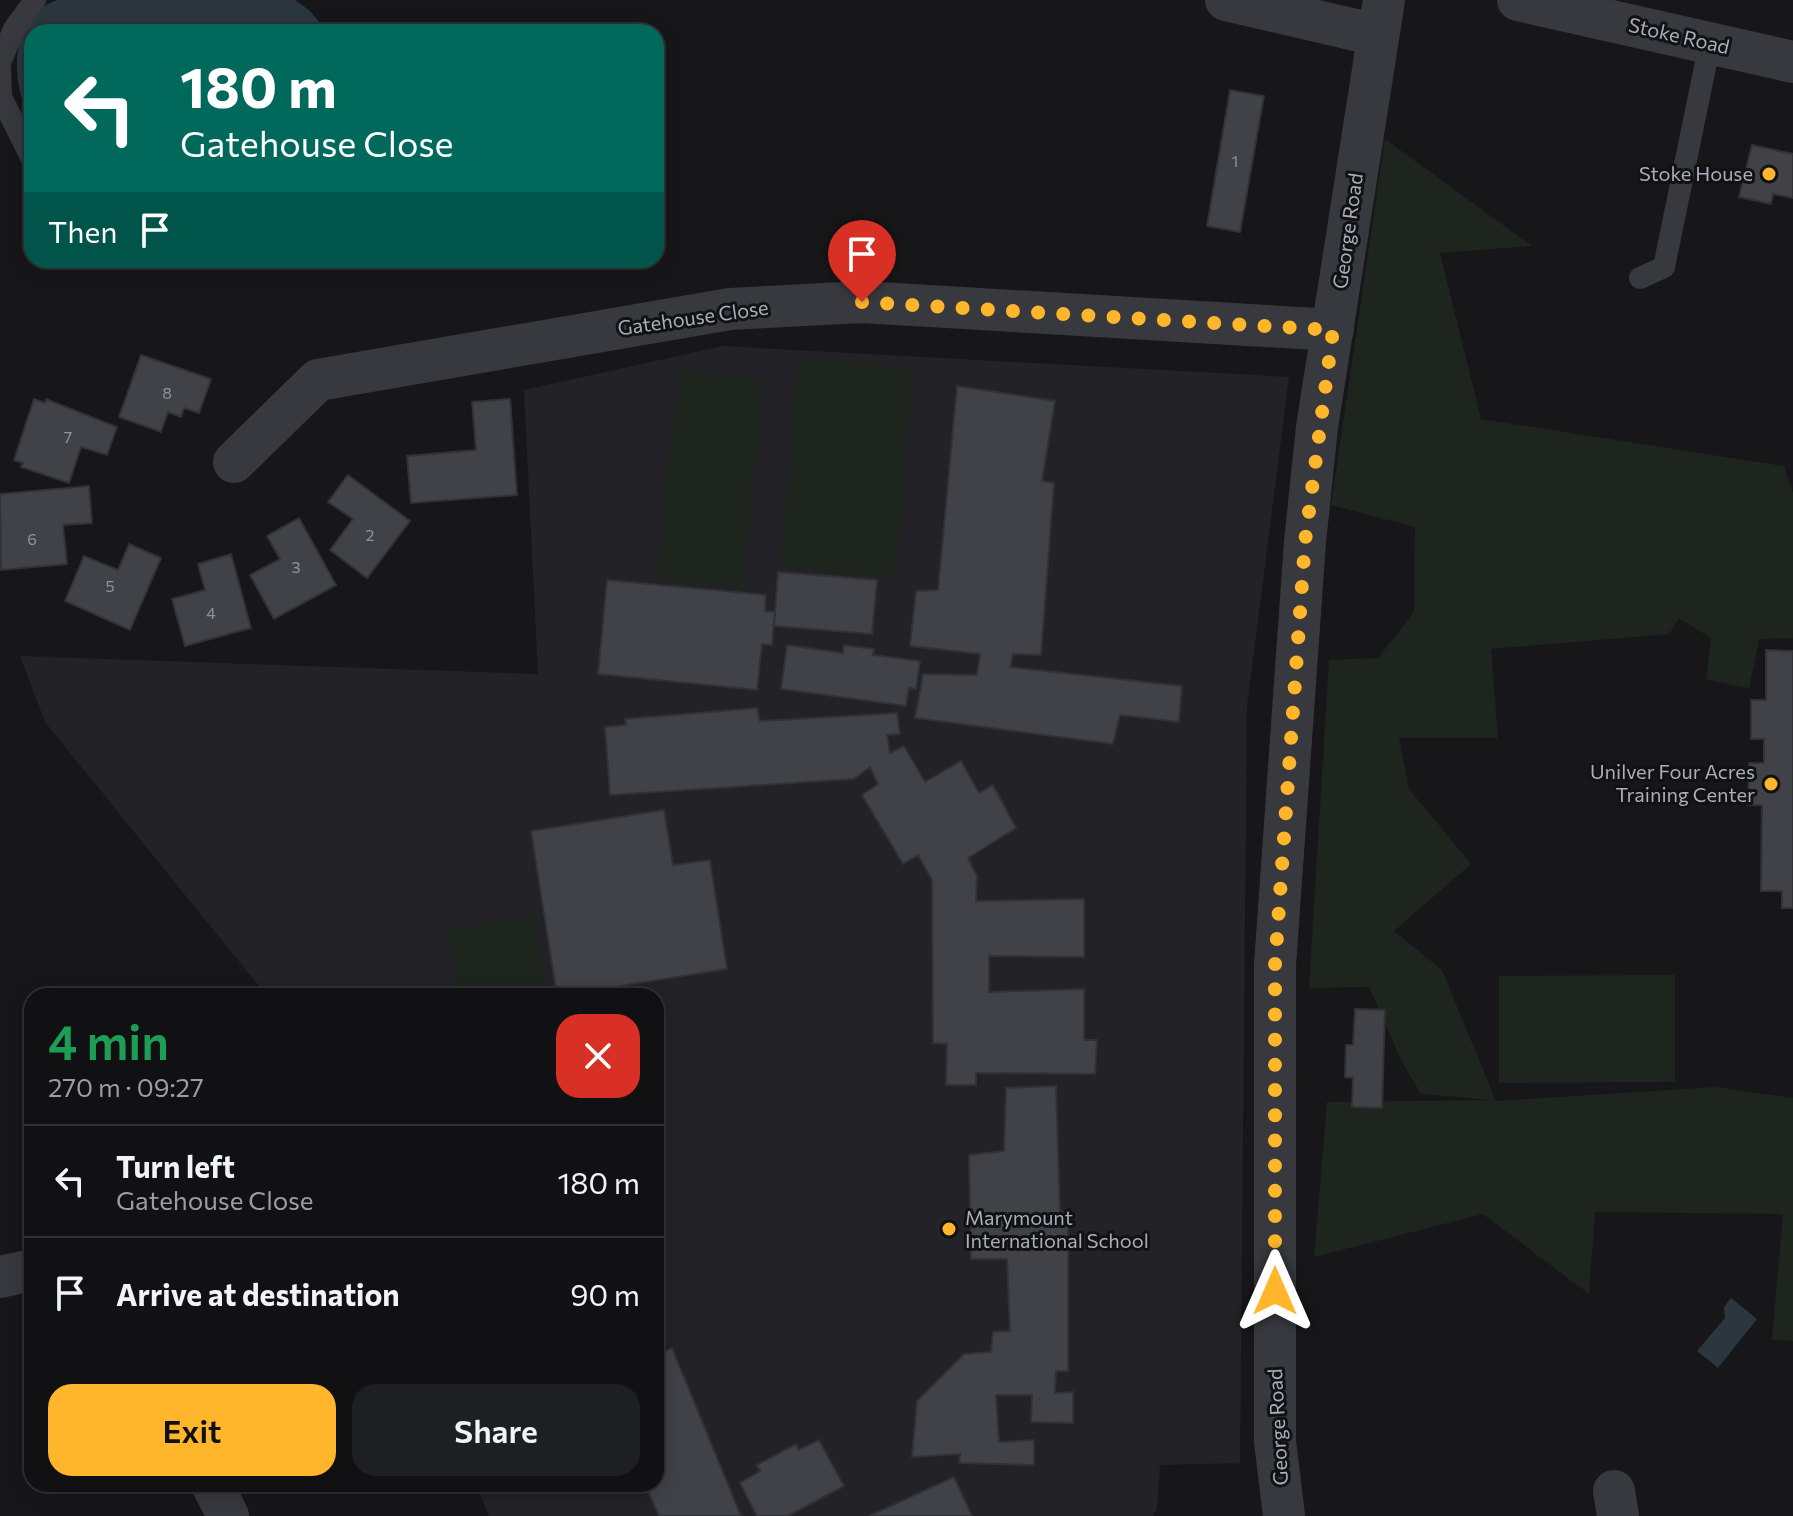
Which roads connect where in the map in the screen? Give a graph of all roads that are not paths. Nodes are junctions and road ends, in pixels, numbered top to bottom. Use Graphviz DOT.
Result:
graph roads {
  1 [pos="35,0"];
  2 [pos="1226,0"];
  3 [pos="1518,0"];
  4 [pos="1380,17"];
  5 [pos="1710,43"];
  6 [pos="1793,62"];
  7 [pos="0,65"];
  8 [pos="24,143"];
  9 [pos="1640,278"];
  10 [pos="1333,330"];
  11 [pos="234,462"];
  12 [pos="24,1272"];
  13 [pos="0,1277"];
  14 [pos="216,1492"];
  15 [pos="228,1516"];
  16 [pos="1284,1516"];
  1 -- 7 [label="lane"];
  2 -- 4 [label="street"];
  3 -- 5 [label="street, Stoke Road"];
  4 -- 10 [label="street, George Road"];
  5 -- 6 [label="street, Stoke Road"];
  5 -- 9 [label="lane"];
  7 -- 8 [label="lane"];
  10 -- 11 [label="street, Gatehouse Close"];
  10 -- 16 [label="street, George Road"];
  12 -- 13 [label="street"];
  14 -- 15 [label="street"];
}
